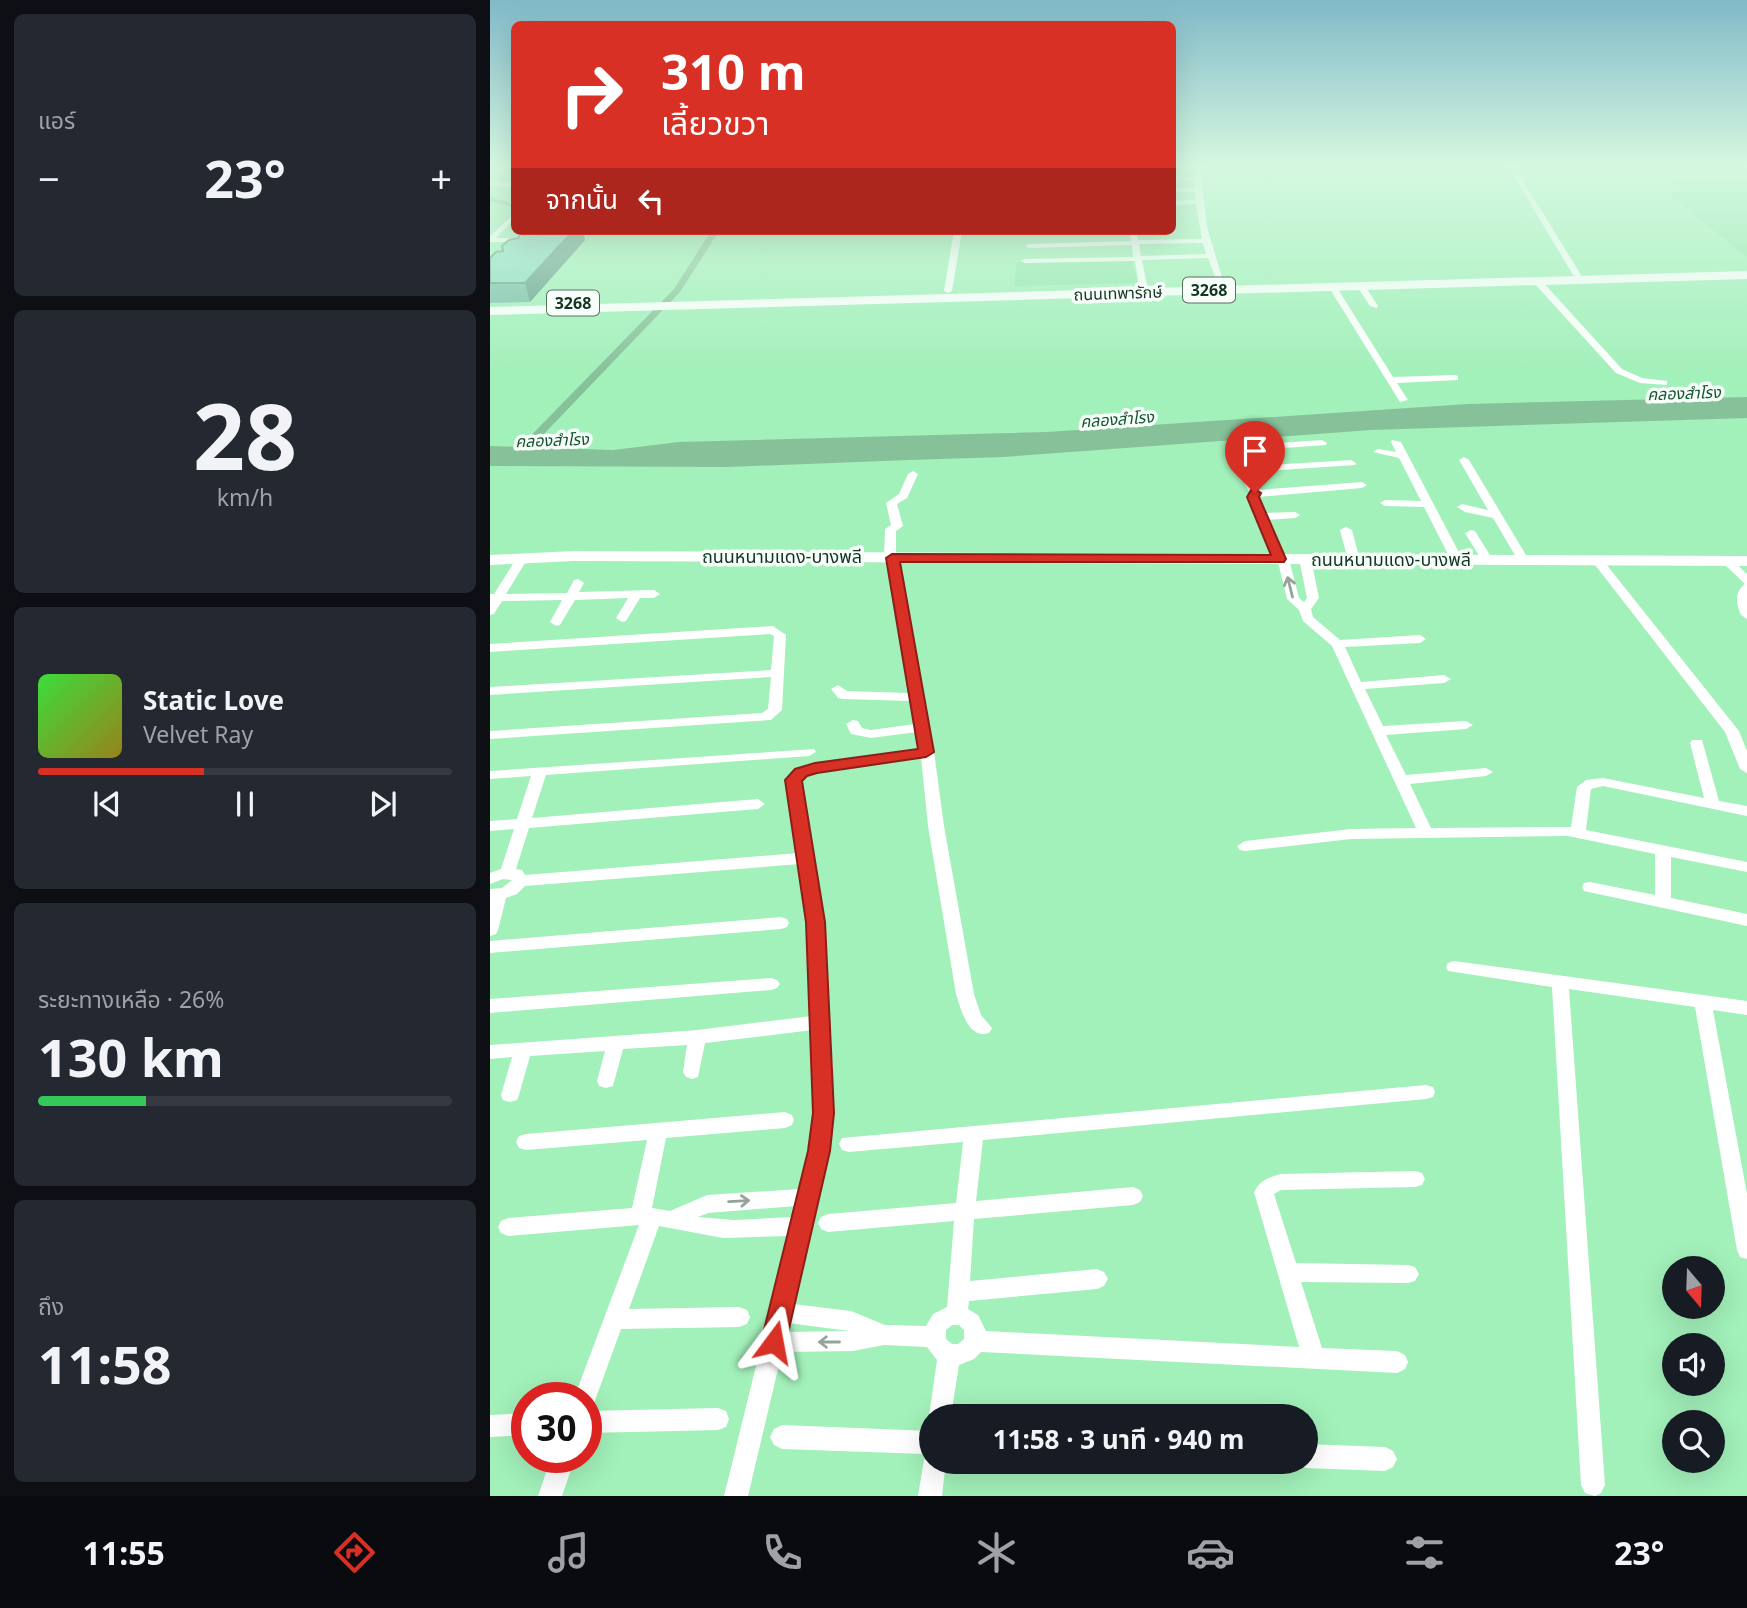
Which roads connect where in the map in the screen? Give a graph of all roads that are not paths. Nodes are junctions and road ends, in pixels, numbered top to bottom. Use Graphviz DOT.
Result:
graph roads {
  1 [pos="957,236"];
  2 [pos="1158,236"];
  3 [pos="1205,236"];
  4 [pos="1553,236"];
  5 [pos="1134,238"];
  6 [pos="490,240"];
  7 [pos="531,240"];
  8 [pos="1206,241"];
  9 [pos="1029,246"];
  10 [pos="1209,256"];
  11 [pos="1136,258"];
  12 [pos="1025,261"];
  13 [pos="1747,272"];
  14 [pos="1726,273"];
  15 [pos="1577,275"];
  16 [pos="1537,281"];
  17 [pos="1222,285"];
  18 [pos="1360,285"];
  19 [pos="1143,286"];
  20 [pos="1332,286"];
  21 [pos="948,291"];
  22 [pos="654,303"];
  23 [pos="674,303"];
  24 [pos="490,305"];
  25 [pos="1374,306"];
  26 [pos="490,311"];
  27 [pos="1455,378"];
  28 [pos="1391,380"];
  29 [pos="1664,383"];
  30 [pos="1404,400"];
  31 [pos="1396,442"];
  32 [pos="1322,443"];
  33 [pos="1378,452"];
  34 [pos="1403,456"];
  35 [pos="1464,460"];
  36 [pos="1351,463"];
  37 [pos="1247,469"];
  38 [pos="913,474"];
  39 [pos="1362,485"];
  40 [pos="1255,493"];
  41 [pos="1385,503"];
  42 [pos="1427,504"];
  43 [pos="1462,507"];
  44 [pos="1295,514"];
  45 [pos="1496,515"];
  46 [pos="1261,517"];
  47 [pos="1346,530"];
  48 [pos="1471,533"];
  49 [pos="522,558"];
  50 [pos="891,558"];
  51 [pos="490,559"];
  52 [pos="1281,559"];
  53 [pos="1305,559"];
  54 [pos="1354,560"];
  55 [pos="1457,560"];
  56 [pos="1487,560"];
  57 [pos="1523,560"];
  58 [pos="1598,561"];
  59 [pos="1727,561"];
  60 [pos="1747,561"];
  61 [pos="1747,581"];
  62 [pos="578,583"];
  63 [pos="1747,587"];
  64 [pos="654,594"];
  65 [pos="636,595"];
  66 [pos="569,596"];
  67 [pos="494,598"];
  68 [pos="1305,610"];
  69 [pos="490,611"];
  70 [pos="1747,615"];
  71 [pos="622,618"];
  72 [pos="556,622"];
  73 [pos="1420,639"];
  74 [pos="1337,644"];
  75 [pos="490,648"];
  76 [pos="778,673"];
  77 [pos="1444,679"];
  78 [pos="1357,686"];
  79 [pos="838,689"];
  80 [pos="490,691"];
  81 [pos="917,697"];
  82 [pos="853,724"];
  83 [pos="1466,725"];
  84 [pos="923,727"];
  85 [pos="1377,731"];
  86 [pos="490,735"];
  87 [pos="1697,743"];
  88 [pos="809,752"];
  89 [pos="926,752"];
  90 [pos="1747,769"];
  91 [pos="540,771"];
  92 [pos="1486,772"];
  93 [pos="490,775"];
  94 [pos="1400,780"];
  95 [pos="758,804"];
  96 [pos="1713,805"];
  97 [pos="1747,811"];
  98 [pos="522,824"];
  99 [pos="490,826"];
  100 [pos="1578,833"];
  101 [pos="1426,834"];
  102 [pos="1245,846"];
  103 [pos="1663,850"];
  104 [pos="806,858"];
  105 [pos="1747,867"];
  106 [pos="513,877"];
  107 [pos="490,879"];
  108 [pos="1590,887"];
  109 [pos="494,894"];
  110 [pos="1663,903"];
  111 [pos="1747,920"];
  112 [pos="781,923"];
  113 [pos="490,930"];
  114 [pos="490,947"];
  115 [pos="1454,967"];
  116 [pos="1560,981"];
  117 [pos="771,984"];
  118 [pos="1703,1001"];
  119 [pos="490,1006"];
  120 [pos="1747,1008"];
  121 [pos="820,1022"];
  122 [pos="983,1028"];
  123 [pos="697,1037"];
  124 [pos="616,1042"];
  125 [pos="523,1050"];
  126 [pos="490,1052"];
  127 [pos="692,1072"];
  128 [pos="606,1081"];
  129 [pos="1426,1091"];
  130 [pos="510,1095"];
  131 [pos="785,1120"];
  132 [pos="657,1131"];
  133 [pos="974,1133"];
  134 [pos="526,1143"];
  135 [pos="849,1144"];
  136 [pos="1415,1179"];
  137 [pos="1132,1196"];
  138 [pos="807,1197"];
  139 [pos="965,1210"];
  140 [pos="646,1216"];
  141 [pos="674,1218"];
  142 [pos="828,1223"];
  143 [pos="801,1226"];
  144 [pos="508,1227"];
  145 [pos="1747,1250"];
  146 [pos="1288,1272"];
  147 [pos="1408,1274"];
  148 [pos="1097,1279"];
  149 [pos="960,1292"];
  150 [pos="781,1312"];
  151 [pos="957,1316"];
  152 [pos="739,1317"];
  153 [pos="615,1319"];
  154 [pos="884,1335"];
  155 [pos="934,1337"];
  156 [pos="975,1341"];
  157 [pos="774,1342"];
  158 [pos="949,1355"];
  159 [pos="1314,1359"];
  160 [pos="1397,1362"];
  161 [pos="591,1382"];
  162 [pos="942,1404"];
  163 [pos="718,1419"];
  164 [pos="602,1422"];
  165 [pos="511,1425"];
  166 [pos="490,1426"];
  167 [pos="782,1437"];
  168 [pos="919,1443"];
  169 [pos="1318,1456"];
  170 [pos="1385,1459"];
  171 [pos="558,1473"];
  172 [pos="933,1474"];
  173 [pos="1593,1485"];
  174 [pos="550,1496"];
  175 [pos="736,1496"];
  176 [pos="930,1496"];
  1 -- 21 [label="street"];
  2 -- 5 [label="street"];
  3 -- 8 [label="street"];
  4 -- 15 [label="street"];
  5 -- 8 [label="street"];
  5 -- 9 [label="street"];
  5 -- 11 [label="street"];
  6 -- 7 [label="street"];
  8 -- 10 [label="street"];
  10 -- 11 [label="street"];
  10 -- 17 [label="street"];
  11 -- 12 [label="street"];
  11 -- 19 [label="street"];
  13 -- 14 [label="main road, ถนนเทพารักษ์ / 3268"];
  14 -- 15 [label="main road, ถนนเทพารักษ์ / 3268"];
  14 -- 16 [label="main road, ถนนเทพารักษ์ / 3268"];
  15 -- 17 [label="main road, ถนนเทพารักษ์ / 3268"];
  16 -- 18 [label="main road, ถนนเทพารักษ์ / 3268"];
  16 -- 29 [label="street"];
  17 -- 19 [label="main road, ถนนเทพารักษ์ / 3268"];
  18 -- 20 [label="main road, ถนนเทพารักษ์ / 3268"];
  18 -- 25 [label="street"];
  19 -- 21 [label="main road, ถนนเทพารักษ์ / 3268"];
  20 -- 23 [label="main road, ถนนเทพารักษ์ / 3268"];
  20 -- 28 [label="street"];
  21 -- 23 [label="main road, ถนนเทพารักษ์ / 3268"];
  22 -- 23 [label="main road, ถนนเทพารักษ์ / 3268"];
  22 -- 24 [label="main road, ถนนเทพารักษ์ / 3268"];
  22 -- 26 [label="main road, ถนนเทพารักษ์ / 3268"];
  27 -- 28 [label="street"];
  28 -- 30 [label="street"];
  31 -- 34 [label="street"];
  32 -- 37 [label="street"];
  33 -- 34 [label="street"];
  34 -- 42 [label="street"];
  35 -- 45 [label="street"];
  36 -- 37 [label="street"];
  37 -- 40 [label="street"];
  38 -- 50 [label="street"];
  39 -- 40 [label="street"];
  40 -- 46 [label="street"];
  41 -- 42 [label="street"];
  42 -- 55 [label="street"];
  43 -- 45 [label="street"];
  44 -- 46 [label="street"];
  45 -- 57 [label="street"];
  46 -- 52 [label="street"];
  47 -- 54 [label="street"];
  48 -- 56 [label="street"];
  49 -- 50 [label="main road, ถนนหนามแดง-บางพลี"];
  49 -- 51 [label="main road, ถนนหนามแดง-บางพลี"];
  49 -- 67 [label="street"];
  50 -- 52 [label="main road, ถนนหนามแดง-บางพลี"];
  50 -- 81 [label="street"];
  52 -- 53 [label="main road, ถนนหนามแดง-บางพลี"];
  68 -- 52 [label="street, one-way"];
  53 -- 54 [label="main road, ถนนหนามแดง-บางพลี"];
  53 -- 68 [label="street"];
  54 -- 55 [label="main road, ถนนหนามแดง-บางพลี"];
  55 -- 56 [label="main road, ถนนหนามแดง-บางพลี"];
  56 -- 57 [label="main road, ถนนหนามแดง-บางพลี"];
  57 -- 58 [label="main road, ถนนหนามแดง-บางพลี"];
  58 -- 59 [label="main road, ถนนหนามแดง-บางพลี"];
  58 -- 90 [label="street"];
  59 -- 60 [label="main road, ถนนหนามแดง-บางพลี"];
  59 -- 61 [label="street"];
  62 -- 66 [label="street"];
  63 -- 70 [label="street"];
  64 -- 65 [label="street"];
  65 -- 66 [label="street"];
  65 -- 71 [label="street"];
  66 -- 67 [label="street"];
  66 -- 72 [label="street"];
  67 -- 69 [label="street"];
  68 -- 74 [label="street"];
  73 -- 74 [label="street"];
  74 -- 78 [label="street"];
  75 -- 76 [label="street"];
  76 -- 80 [label="street"];
  76 -- 86 [label="street"];
  77 -- 78 [label="street"];
  78 -- 85 [label="street"];
  79 -- 81 [label="street"];
  81 -- 84 [label="street"];
  82 -- 84 [label="street"];
  83 -- 85 [label="street"];
  84 -- 89 [label="street"];
  85 -- 94 [label="street"];
  87 -- 96 [label="street"];
  88 -- 91 [label="street"];
  89 -- 104 [label="street"];
  89 -- 122 [label="street"];
  91 -- 93 [label="street"];
  91 -- 98 [label="street"];
  92 -- 94 [label="street"];
  94 -- 101 [label="street"];
  95 -- 98 [label="street"];
  96 -- 97 [label="street"];
  96 -- 100 [label="street"];
  98 -- 99 [label="street"];
  98 -- 106 [label="street"];
  100 -- 101 [label="street"];
  100 -- 103 [label="street"];
  101 -- 102 [label="street"];
  103 -- 105 [label="street"];
  103 -- 110 [label="street"];
  104 -- 106 [label="street"];
  104 -- 121 [label="street"];
  106 -- 107 [label="street"];
  106 -- 109 [label="street"];
  108 -- 110 [label="street"];
  109 -- 113 [label="street"];
  110 -- 111 [label="street"];
  112 -- 114 [label="street"];
  115 -- 116 [label="street"];
  116 -- 118 [label="street"];
  116 -- 173 [label="street"];
  117 -- 119 [label="street"];
  118 -- 120 [label="street"];
  118 -- 145 [label="street"];
  121 -- 123 [label="street"];
  121 -- 138 [label="street"];
  123 -- 124 [label="street"];
  123 -- 127 [label="street"];
  124 -- 125 [label="street"];
  124 -- 128 [label="street"];
  125 -- 126 [label="street"];
  125 -- 130 [label="street"];
  129 -- 133 [label="street"];
  131 -- 132 [label="street"];
  132 -- 134 [label="street"];
  132 -- 140 [label="street"];
  133 -- 135 [label="street"];
  133 -- 139 [label="street"];
  136 -- 146 [label="street"];
  137 -- 139 [label="street"];
  141 -- 138 [label="street, one-way"];
  138 -- 143 [label="street"];
  139 -- 142 [label="street"];
  139 -- 149 [label="street"];
  140 -- 141 [label="street"];
  140 -- 144 [label="street"];
  140 -- 153 [label="street"];
  141 -- 143 [label="street"];
  143 -- 150 [label="street"];
  146 -- 147 [label="street"];
  146 -- 159 [label="street"];
  148 -- 149 [label="street"];
  149 -- 151 [label="street"];
  150 -- 154 [label="street"];
  150 -- 157 [label="street"];
  151 -- 155 [label="street"];
  151 -- 156 [label="street"];
  152 -- 153 [label="street"];
  153 -- 161 [label="street"];
  154 -- 155 [label="street"];
  154 -- 157 [label="street, one-way"];
  155 -- 158 [label="street"];
  156 -- 158 [label="street"];
  156 -- 159 [label="street"];
  157 -- 175 [label="street"];
  158 -- 162 [label="street"];
  159 -- 160 [label="street"];
  163 -- 164 [label="street"];
  165 -- 166 [label="street"];
  167 -- 168 [label="street"];
  169 -- 170 [label="street"];
  171 -- 174 [label="street"];
  172 -- 176 [label="street"];
}
